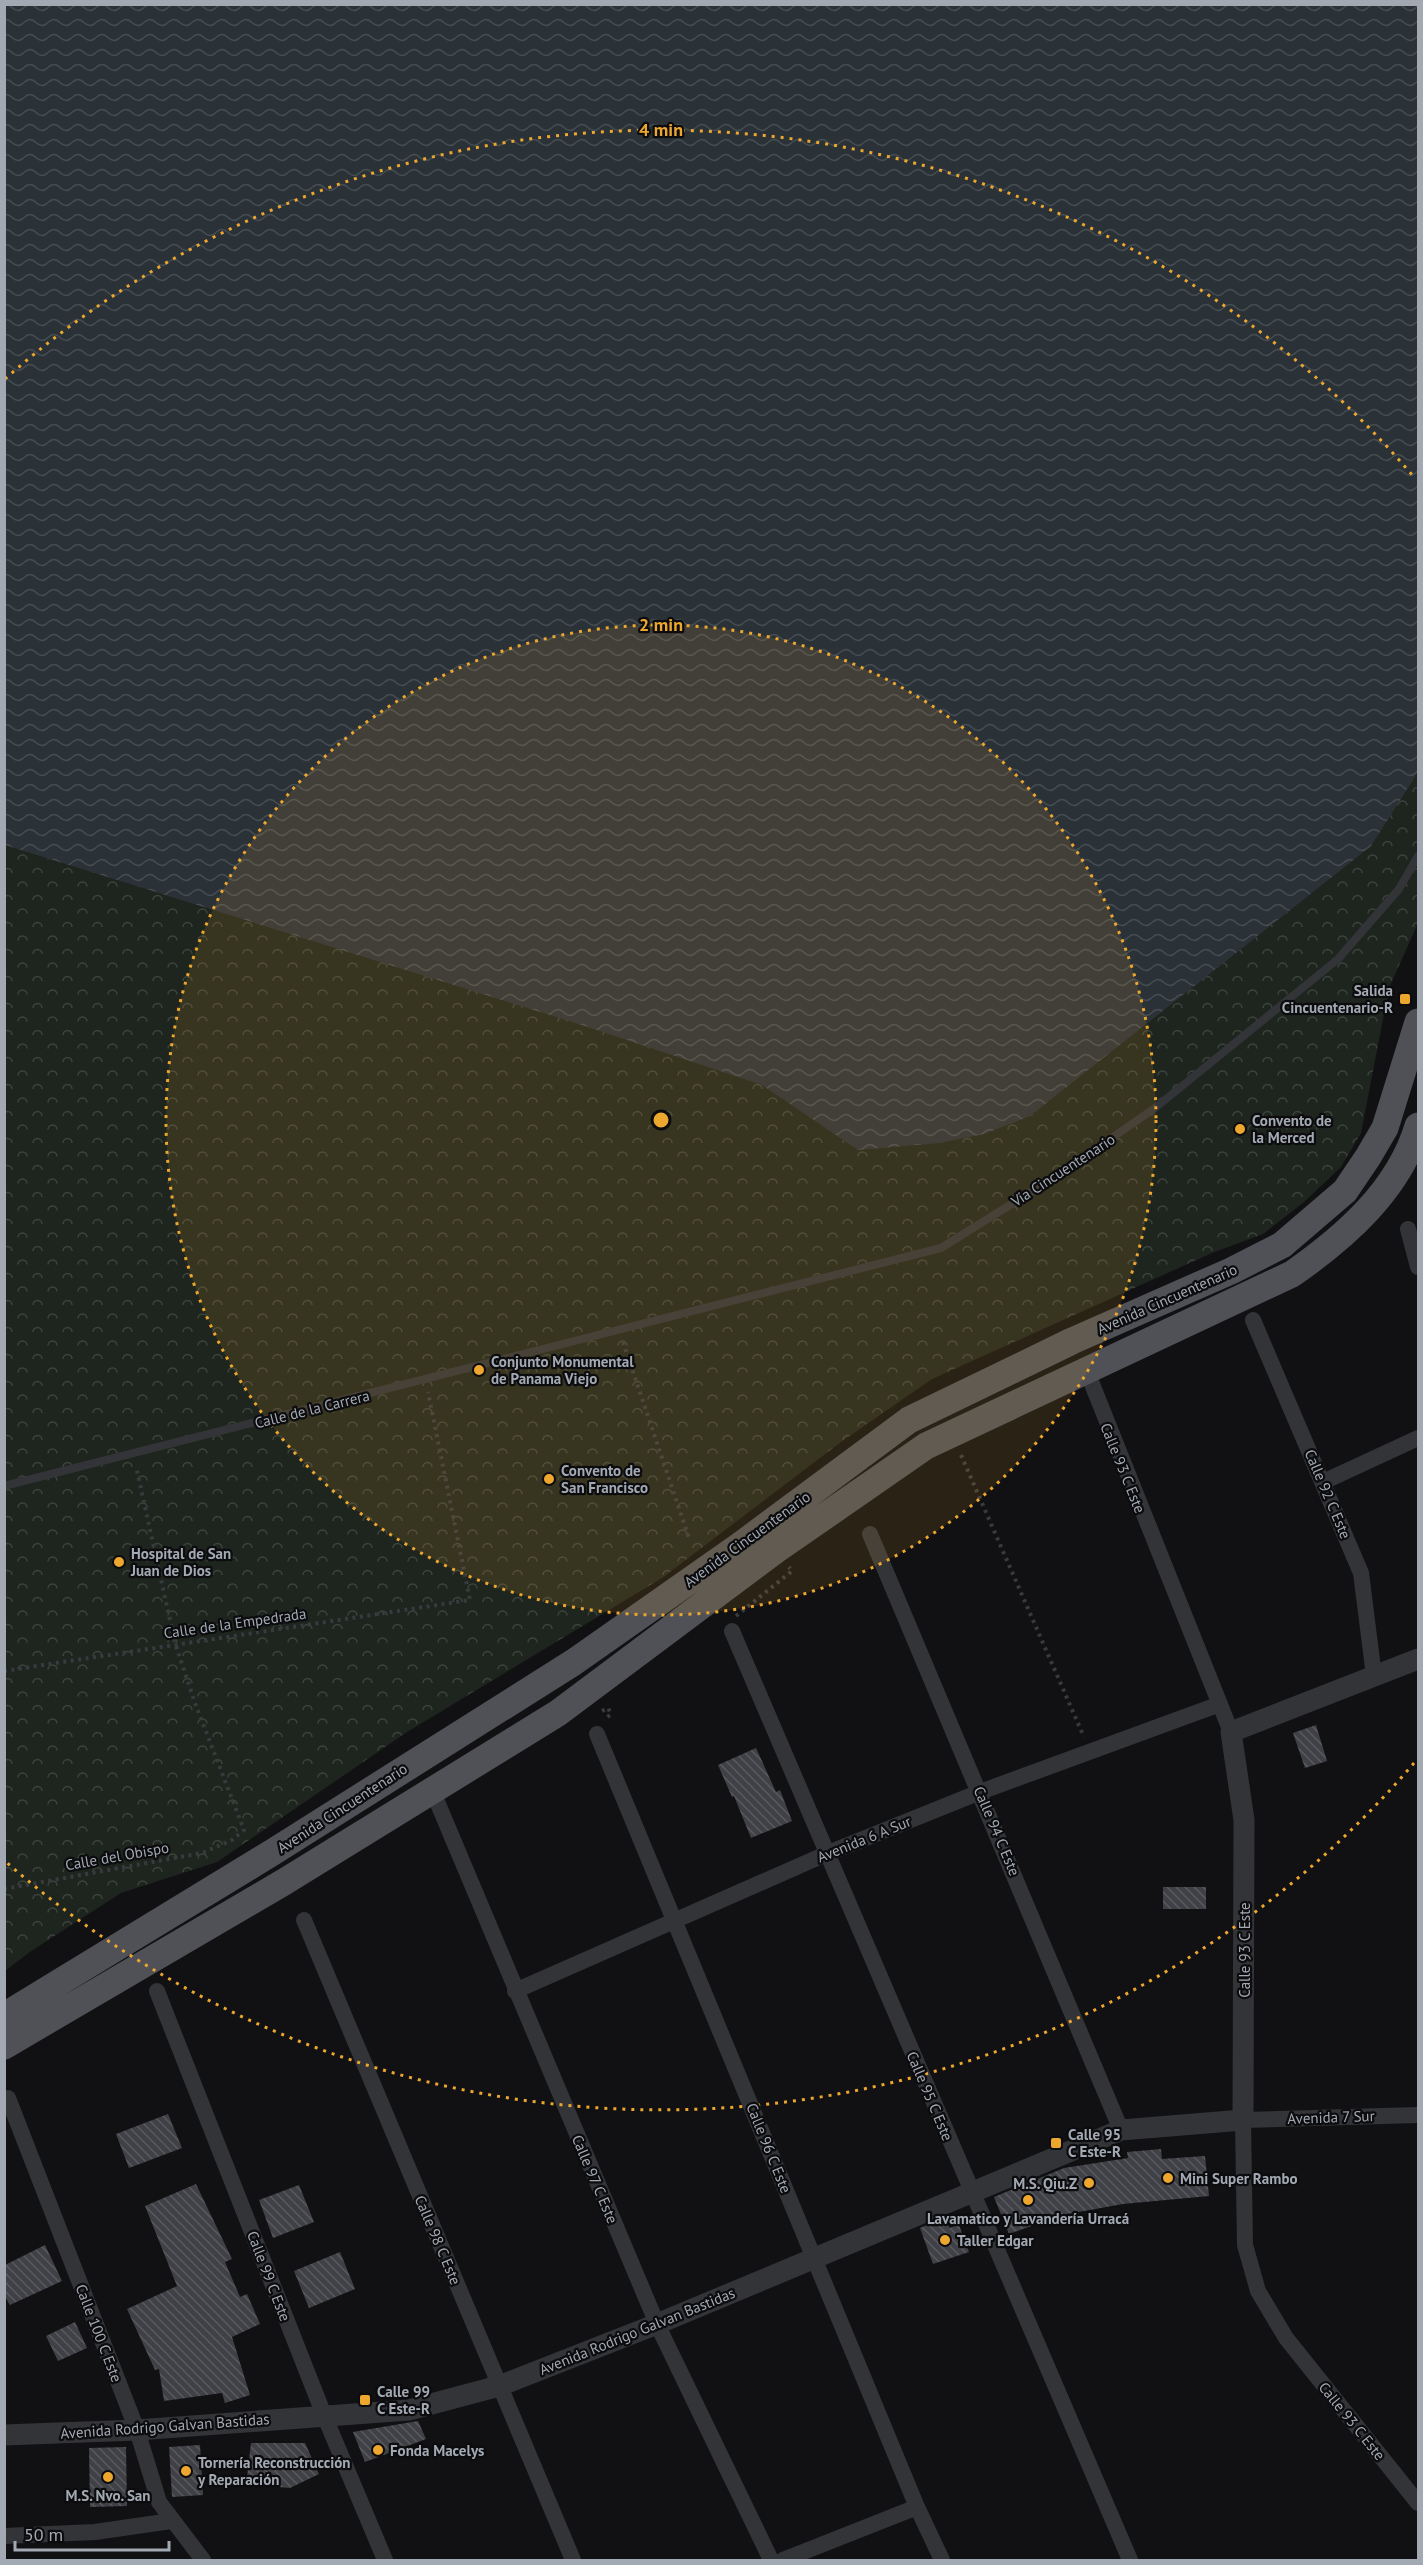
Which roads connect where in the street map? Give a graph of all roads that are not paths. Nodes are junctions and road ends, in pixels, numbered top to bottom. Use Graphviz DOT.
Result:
graph roads {
  1 [pos="1419,856"];
  2 [pos="1419,1022"];
  3 [pos="1419,1126"];
  4 [pos="1408,1229"];
  5 [pos="1419,1267"];
  6 [pos="1253,1320"];
  7 [pos="619,1330"];
  8 [pos="1086,1369"];
  9 [pos="1419,1438"];
  10 [pos="1323,1482"];
  11 [pos="4,1486"];
  12 [pos="870,1534"];
  13 [pos="732,1631"];
  14 [pos="1419,1659"];
  15 [pos="1374,1677"];
  16 [pos="1220,1704"];
  17 [pos="1231,1732"];
  18 [pos="597,1734"];
  19 [pos="980,1791"];
  20 [pos="433,1792"];
  21 [pos="826,1854"];
  22 [pos="304,1920"];
  23 [pos="676,1922"];
  24 [pos="157,1991"];
  25 [pos="515,1992"];
  26 [pos="4,2016"];
  27 [pos="4,2046"];
  28 [pos="8,2098"];
  29 [pos="1419,2115"];
  30 [pos="1243,2120"];
  31 [pos="1121,2130"];
  32 [pos="971,2192"];
  33 [pos="814,2259"];
  34 [pos="657,2324"];
  35 [pos="498,2386"];
  36 [pos="324,2415"];
  37 [pos="137,2430"];
  38 [pos="4,2435"];
  39 [pos="1419,2503"];
  40 [pos="917,2506"];
  41 [pos="171,2521"];
  42 [pos="4,2536"];
  43 [pos="203,2560"];
  44 [pos="384,2560"];
  45 [pos="573,2560"];
  46 [pos="771,2560"];
  47 [pos="783,2560"];
  48 [pos="942,2560"];
  49 [pos="1130,2560"];
  1 -- 7 [label="lane, Vía Cincuentenario"];
  2 -- 26 [label="main road, Avenida Cincuentenario"];
  3 -- 8 [label="main road, Avenida Cincuentenario"];
  4 -- 5 [label="street"];
  6 -- 10 [label="street, Calle 92 C Este"];
  7 -- 11 [label="lane, Calle de la Carrera"];
  8 -- 16 [label="street, Calle 93 C Este"];
  8 -- 20 [label="main road, Avenida Cincuentenario"];
  9 -- 10 [label="street"];
  10 -- 15 [label="street, Calle 92 C Este"];
  12 -- 19 [label="street, Calle 94 C Este"];
  13 -- 21 [label="street, Calle 95 C Este"];
  14 -- 15 [label="street"];
  15 -- 17 [label="street"];
  16 -- 17 [label="street, Calle 93 C Este"];
  16 -- 19 [label="street, Avenida 6 A Sur"];
  17 -- 30 [label="street, Calle 93 C Este"];
  18 -- 23 [label="street, Calle 96 C Este"];
  19 -- 21 [label="street, Avenida 6 A Sur"];
  19 -- 31 [label="street, Calle 94 C Este"];
  20 -- 25 [label="street, Calle 97 C Este"];
  20 -- 27 [label="main road, Avenida Cincuentenario"];
  21 -- 23 [label="street, Avenida 6 A Sur"];
  21 -- 32 [label="street, Calle 95 C Este"];
  22 -- 35 [label="street, Calle 98 C Este"];
  23 -- 25 [label="street, Avenida 6 A Sur"];
  23 -- 33 [label="street, Calle 96 C Este"];
  24 -- 36 [label="street, Calle 99 C Este"];
  25 -- 34 [label="street, Calle 97 C Este"];
  28 -- 37 [label="street, Calle 100 C Este"];
  29 -- 30 [label="street, Avenida 7 Sur"];
  30 -- 31 [label="street, Avenida Rodrigo Galvan Bastidas"];
  30 -- 39 [label="street, Calle 93 C Este"];
  31 -- 32 [label="street, Avenida Rodrigo Galvan Bastidas"];
  32 -- 33 [label="street, Avenida Rodrigo Galvan Bastidas"];
  32 -- 49 [label="street, Calle 95 C Este"];
  33 -- 34 [label="street, Avenida Rodrigo Galvan Bastidas"];
  33 -- 40 [label="street, Calle 96 C Este"];
  34 -- 35 [label="street, Avenida Rodrigo Galvan Bastidas"];
  34 -- 46 [label="street, Calle 97 C Este"];
  35 -- 36 [label="street, Avenida Rodrigo Galvan Bastidas"];
  35 -- 45 [label="street, Calle 98 C Este"];
  36 -- 37 [label="street, Avenida Rodrigo Galvan Bastidas"];
  36 -- 44 [label="street, Calle 99 C Este"];
  37 -- 38 [label="street, Avenida Rodrigo Galvan Bastidas"];
  37 -- 41 [label="street, Calle 100 C Este"];
  40 -- 47 [label="street"];
  40 -- 48 [label="street, Calle 96 C Este"];
  41 -- 42 [label="street"];
  41 -- 43 [label="street, Calle 100 C Este"];
}
